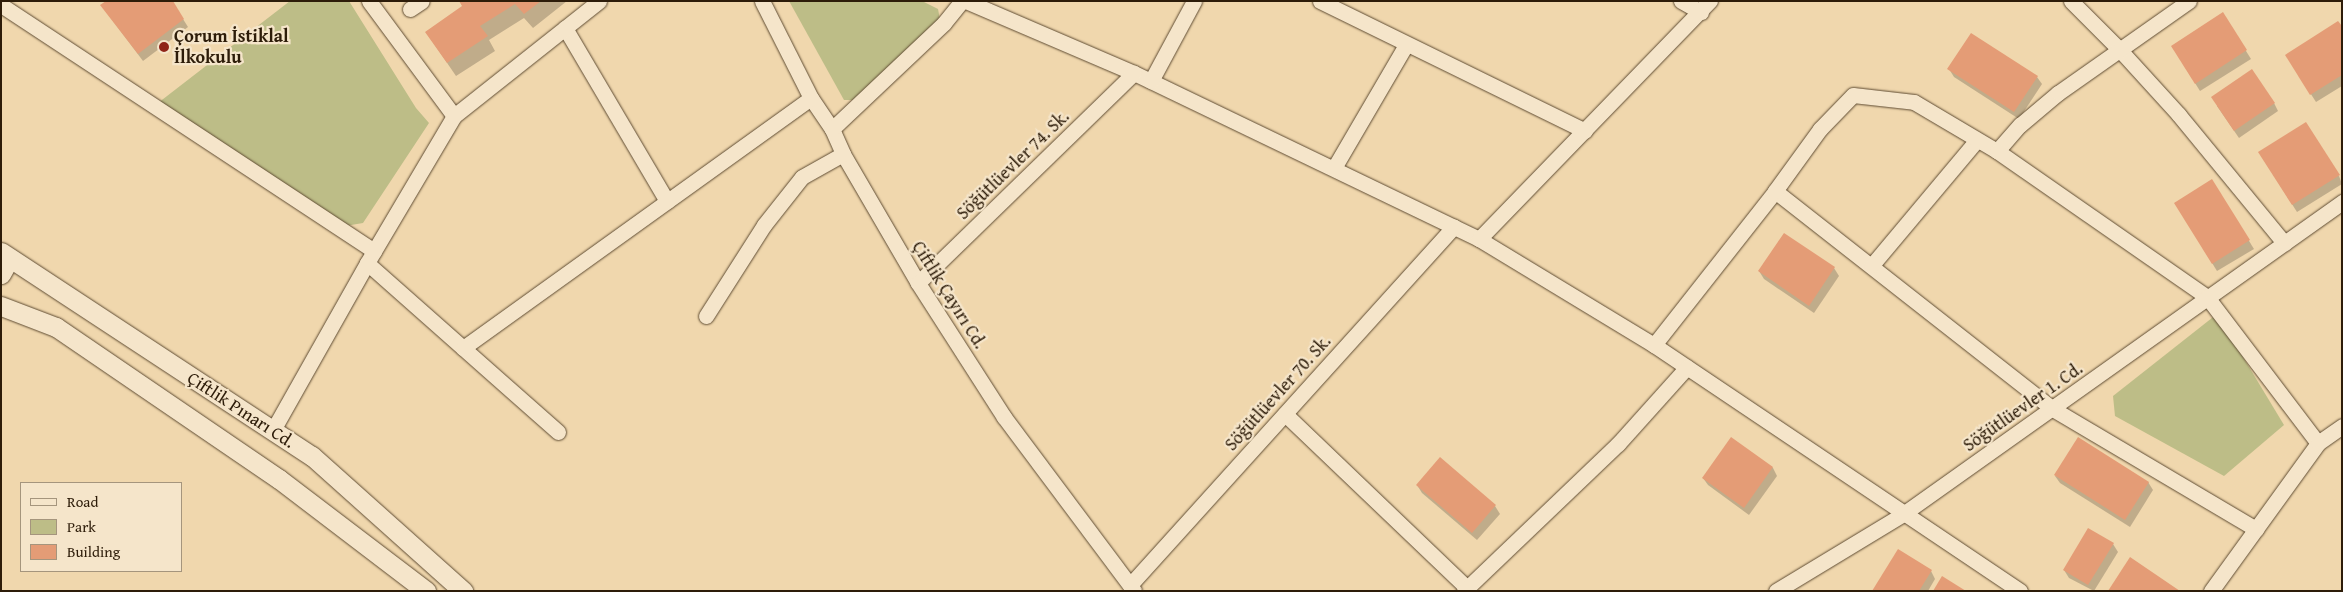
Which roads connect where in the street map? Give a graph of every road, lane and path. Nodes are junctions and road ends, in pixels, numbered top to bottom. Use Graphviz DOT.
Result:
graph roads {
  1 [pos="369,1"];
  2 [pos="599,1"];
  3 [pos="762,1"];
  4 [pos="962,1"];
  5 [pos="966,1"];
  6 [pos="1194,1"];
  7 [pos="1320,1"];
  8 [pos="1681,1"];
  9 [pos="2071,1"];
  10 [pos="2189,1"];
  11 [pos="1,5"];
  12 [pos="1706,7"];
  13 [pos="565,28"];
  14 [pos="1406,45"];
  15 [pos="2119,49"];
  16 [pos="1134,73"];
  17 [pos="1151,81"];
  18 [pos="811,98"];
  19 [pos="454,116"];
  20 [pos="832,129"];
  21 [pos="1585,131"];
  22 [pos="1977,140"];
  23 [pos="1997,151"];
  24 [pos="843,154"];
  25 [pos="1334,168"];
  26 [pos="1775,191"];
  27 [pos="667,201"];
  28 [pos="2342,202"];
  29 [pos="1454,227"];
  30 [pos="1479,239"];
  31 [pos="2284,243"];
  32 [pos="371,257"];
  33 [pos="4,262"];
  34 [pos="1872,265"];
  35 [pos="918,283"];
  36 [pos="2207,298"];
  37 [pos="1,306"];
  38 [pos="706,316"];
  39 [pos="1654,345"];
  40 [pos="463,348"];
  41 [pos="1687,367"];
  42 [pos="2053,409"];
  43 [pos="1285,414"];
  44 [pos="2342,426"];
  45 [pos="273,430"];
  46 [pos="558,432"];
  47 [pos="2318,442"];
  48 [pos="1903,514"];
  49 [pos="2256,529"];
  50 [pos="1132,588"];
  51 [pos="1466,589"];
  52 [pos="426,591"];
  53 [pos="463,591"];
  54 [pos="1776,591"];
  55 [pos="2020,591"];
  56 [pos="2211,591"];
  1 -- 19 [label="street"];
  2 -- 13 [label="street"];
  3 -- 18 [label="street, Çiftlik Çayırı Cd."];
  4 -- 20 [label="street"];
  5 -- 16 [label="street"];
  6 -- 17 [label="street"];
  7 -- 14 [label="street"];
  8 -- 12 [label="street"];
  9 -- 15 [label="street"];
  10 -- 15 [label="street"];
  11 -- 32 [label="street"];
  12 -- 21 [label="street"];
  13 -- 19 [label="street"];
  13 -- 27 [label="street"];
  14 -- 21 [label="street"];
  14 -- 25 [label="street"];
  15 -- 23 [label="street"];
  15 -- 31 [label="street"];
  16 -- 17 [label="street"];
  16 -- 35 [label="street, Söğütlüevler 74. Sk."];
  17 -- 25 [label="street"];
  18 -- 20 [label="street, Çiftlik Çayırı Cd."];
  18 -- 27 [label="street"];
  19 -- 32 [label="street"];
  20 -- 24 [label="street, Çiftlik Çayırı Cd."];
  21 -- 30 [label="street"];
  22 -- 23 [label="street"];
  22 -- 26 [label="street"];
  22 -- 34 [label="street"];
  23 -- 36 [label="street"];
  24 -- 35 [label="street, Çiftlik Çayırı Cd."];
  24 -- 38 [label="street"];
  25 -- 29 [label="street"];
  26 -- 34 [label="street"];
  26 -- 39 [label="street"];
  27 -- 40 [label="street"];
  28 -- 31 [label="street, Söğütlüevler 1. Cd."];
  29 -- 30 [label="street"];
  29 -- 43 [label="street, Söğütlüevler 70. Sk."];
  30 -- 39 [label="street"];
  31 -- 36 [label="street, Söğütlüevler 1. Cd."];
  32 -- 40 [label="street"];
  32 -- 45 [label="street"];
  33 -- 45 [label="street, Çiftlik Pınarı Cd."];
  34 -- 42 [label="street"];
  35 -- 50 [label="street, Çiftlik Çayırı Cd."];
  36 -- 42 [label="street, Söğütlüevler 1. Cd."];
  36 -- 47 [label="street"];
  37 -- 52 [label="street, Çiftlik Pınarı Cd."];
  39 -- 41 [label="street"];
  40 -- 46 [label="street"];
  41 -- 48 [label="street"];
  41 -- 51 [label="street"];
  42 -- 48 [label="street, Söğütlüevler 1. Cd."];
  42 -- 49 [label="street"];
  43 -- 50 [label="street, Söğütlüevler 70. Sk."];
  43 -- 51 [label="street"];
  44 -- 47 [label="street"];
  45 -- 53 [label="street, Çiftlik Pınarı Cd."];
  47 -- 49 [label="street"];
  48 -- 54 [label="street, Söğütlüevler 1. Cd."];
  48 -- 55 [label="street"];
  49 -- 56 [label="street"];
}
